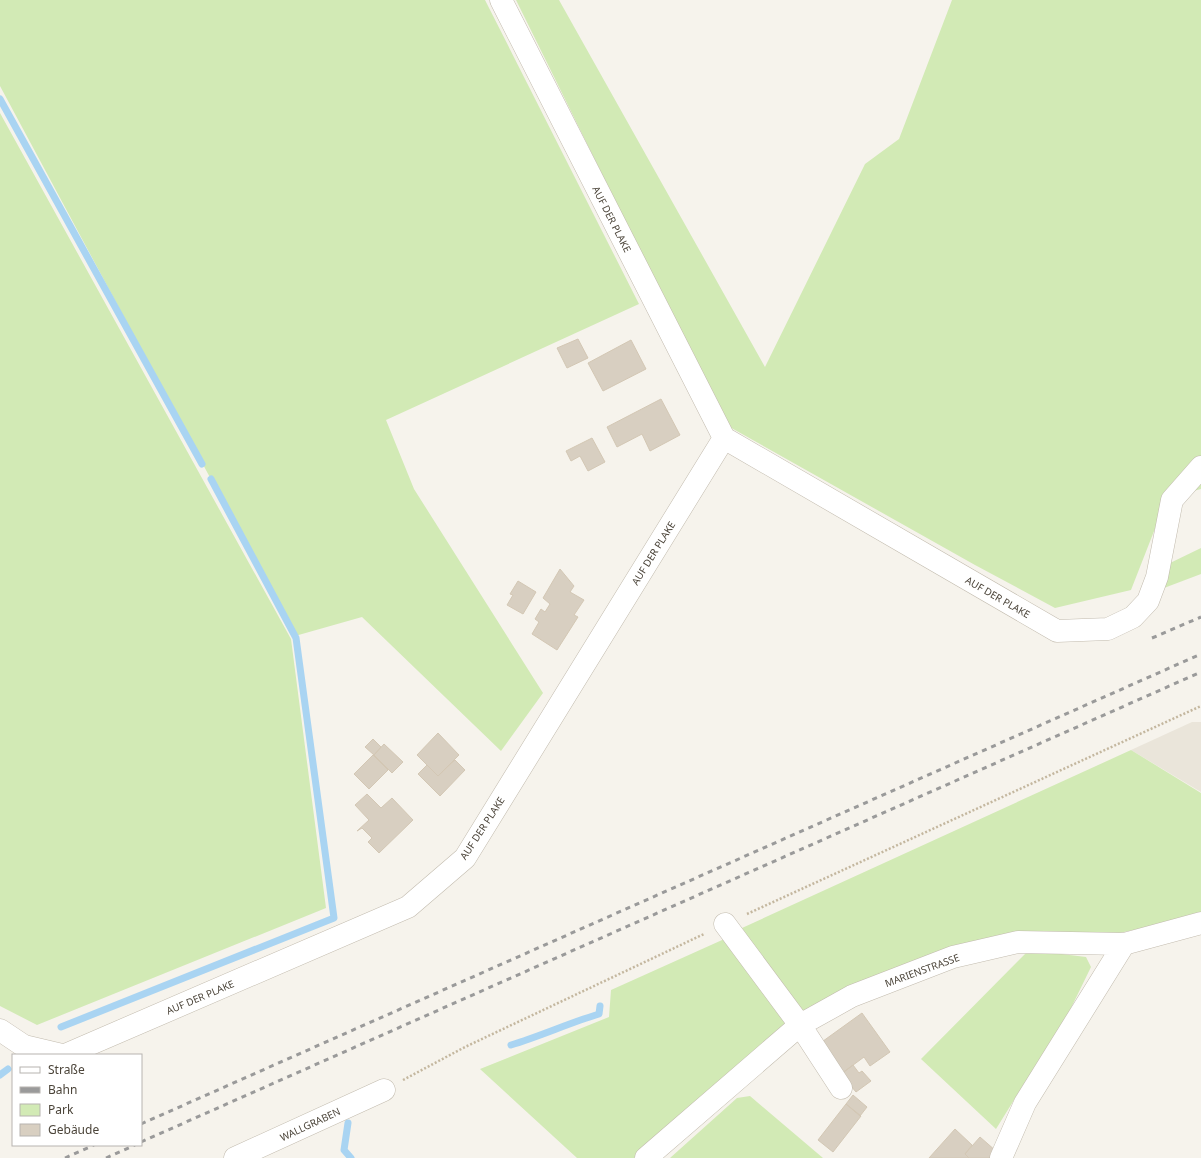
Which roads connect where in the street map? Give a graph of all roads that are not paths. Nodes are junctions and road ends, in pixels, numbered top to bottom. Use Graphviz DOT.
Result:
graph roads {
  1 [pos="501,0"];
  2 [pos="724,438"];
  3 [pos="1201,467"];
  4 [pos="1201,923"];
  5 [pos="725,924"];
  6 [pos="1124,944"];
  7 [pos="800,1025"];
  8 [pos="0,1030"];
  9 [pos="58,1054"];
  10 [pos="67,1054"];
  11 [pos="841,1088"];
  12 [pos="384,1090"];
  13 [pos="235,1158"];
  14 [pos="646,1158"];
  15 [pos="1001,1158"];
  1 -- 2 [label="street, AUF DER PLAKE"];
  2 -- 3 [label="street, AUF DER PLAKE"];
  2 -- 10 [label="street, AUF DER PLAKE"];
  4 -- 6 [label="street, MARIENSTRASSE"];
  5 -- 7 [label="street"];
  6 -- 7 [label="street, MARIENSTRASSE"];
  6 -- 15 [label="street"];
  7 -- 11 [label="street"];
  7 -- 14 [label="street, MARIENSTRASSE"];
  8 -- 9 [label="street"];
  12 -- 13 [label="street, WALLGRABEN"];
}
